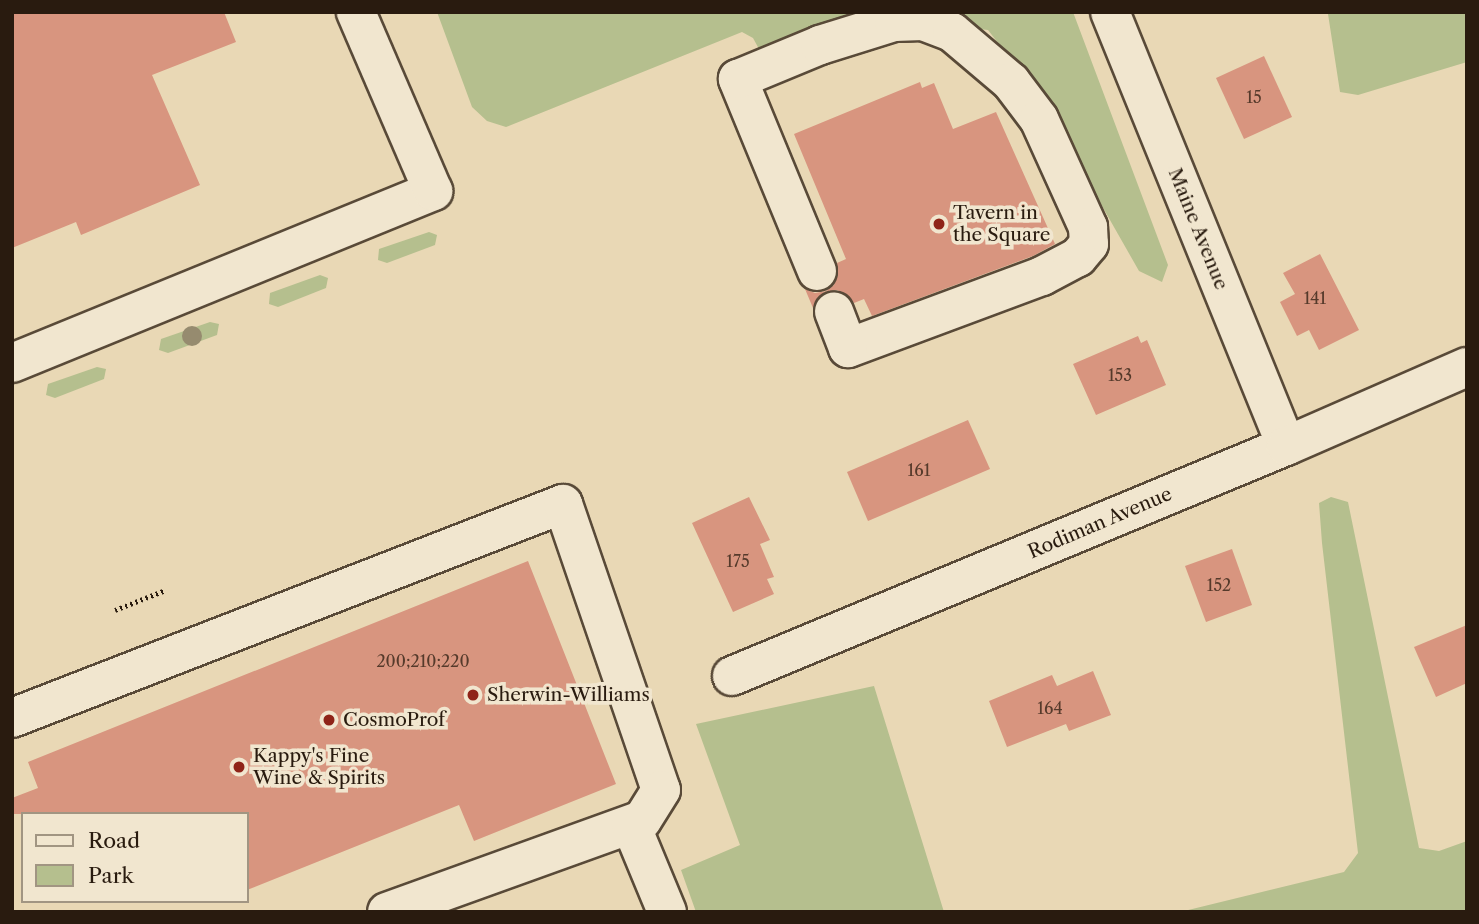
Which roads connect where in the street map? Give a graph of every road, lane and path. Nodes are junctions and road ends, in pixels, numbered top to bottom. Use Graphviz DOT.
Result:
graph roads {
  1 [pos="356,12"];
  2 [pos="1110,12"];
  3 [pos="817,271"];
  4 [pos="834,312"];
  5 [pos="12,363"];
  6 [pos="1467,367"];
  7 [pos="1286,446"];
  8 [pos="163,591"];
  9 [pos="115,610"];
  10 [pos="733,676"];
  11 [pos="12,719"];
  12 [pos="631,825"];
  13 [pos="387,912"];
  14 [pos="667,912"];
  1 -- 5 [label="street"];
  2 -- 7 [label="street, Maine Avenue"];
  3 -- 4 [label="street"];
  6 -- 7 [label="street, Rodiman Avenue"];
  7 -- 10 [label="street, Rodiman Avenue"];
  8 -- 9 [label="path"];
  11 -- 12 [label="street"];
  12 -- 13 [label="street"];
  12 -- 14 [label="street"];
}
